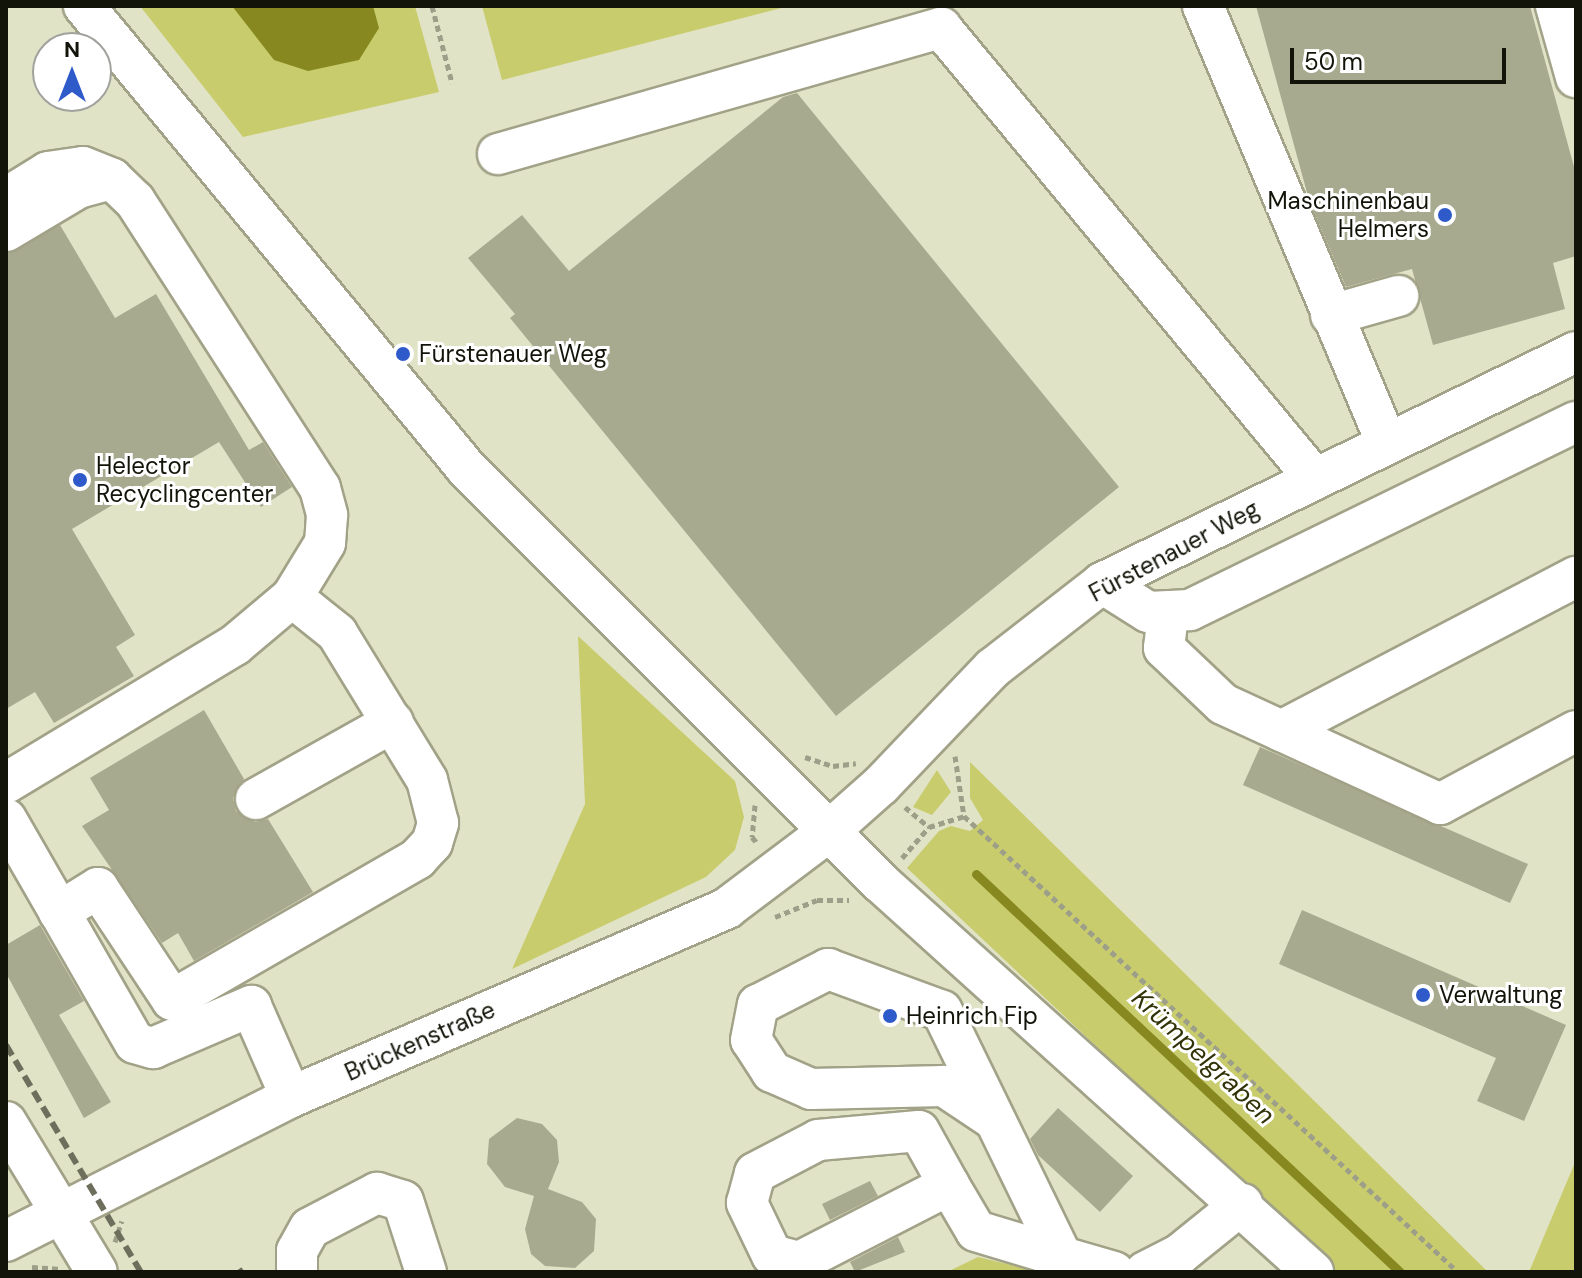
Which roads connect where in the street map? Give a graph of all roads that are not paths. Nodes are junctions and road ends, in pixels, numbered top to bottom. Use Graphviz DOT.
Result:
graph roads {
  1 [pos="84,6"];
  2 [pos="1203,6"];
  3 [pos="1556,6"];
  4 [pos="1576,77"];
  5 [pos="498,154"];
  6 [pos="112,179"];
  7 [pos="6,198"];
  8 [pos="6,231"];
  9 [pos="1398,296"];
  10 [pos="1331,315"];
  11 [pos="1576,352"];
  12 [pos="1576,422"];
  13 [pos="1387,444"];
  14 [pos="1315,479"];
  15 [pos="1576,577"];
  16 [pos="1102,583"];
  17 [pos="292,597"];
  18 [pos="1168,615"];
  19 [pos="393,722"];
  20 [pos="1281,731"];
  21 [pos="1576,731"];
  22 [pos="6,783"];
  23 [pos="256,799"];
  24 [pos="6,819"];
  25 [pos="828,832"];
  26 [pos="59,912"];
  27 [pos="233,968"];
  28 [pos="251,1006"];
  29 [pos="291,1097"];
  30 [pos="992,1118"];
  31 [pos="6,1122"];
  32 [pos="17,1159"];
  33 [pos="949,1185"];
  34 [pos="1242,1204"];
  35 [pos="63,1212"];
  36 [pos="6,1241"];
  37 [pos="1062,1257"];
  38 [pos="97,1272"];
  39 [pos="297,1272"];
  40 [pos="426,1272"];
  41 [pos="1114,1272"];
  42 [pos="1145,1272"];
  43 [pos="1313,1272"];
  1 -- 25 [label="street"];
  2 -- 10 [label="street"];
  3 -- 4 [label="street"];
  5 -- 14 [label="street"];
  6 -- 7 [label="street"];
  6 -- 8 [label="street"];
  6 -- 17 [label="street"];
  9 -- 10 [label="street"];
  10 -- 13 [label="street"];
  11 -- 13 [label="street, Fürstenauer Weg"];
  12 -- 18 [label="street"];
  13 -- 14 [label="street, Fürstenauer Weg"];
  14 -- 16 [label="street, Fürstenauer Weg"];
  15 -- 20 [label="street"];
  16 -- 18 [label="street"];
  16 -- 25 [label="street, Fürstenauer Weg"];
  17 -- 19 [label="street"];
  17 -- 22 [label="street"];
  18 -- 20 [label="street"];
  19 -- 23 [label="street"];
  19 -- 27 [label="street"];
  20 -- 21 [label="street"];
  24 -- 26 [label="street"];
  25 -- 29 [label="street, Brückenstraße"];
  25 -- 34 [label="street"];
  26 -- 27 [label="street"];
  26 -- 28 [label="street"];
  27 -- 28 [label="street"];
  28 -- 29 [label="street"];
  29 -- 35 [label="street, Brückenstraße"];
  30 -- 30 [label="street"];
  30 -- 37 [label="street"];
  31 -- 32 [label="street"];
  32 -- 35 [label="street"];
  33 -- 33 [label="street"];
  33 -- 37 [label="street"];
  34 -- 42 [label="street"];
  34 -- 43 [label="street"];
  35 -- 36 [label="street, Brückenstraße"];
  35 -- 38 [label="street"];
  37 -- 41 [label="street"];
  39 -- 40 [label="street"];
}
